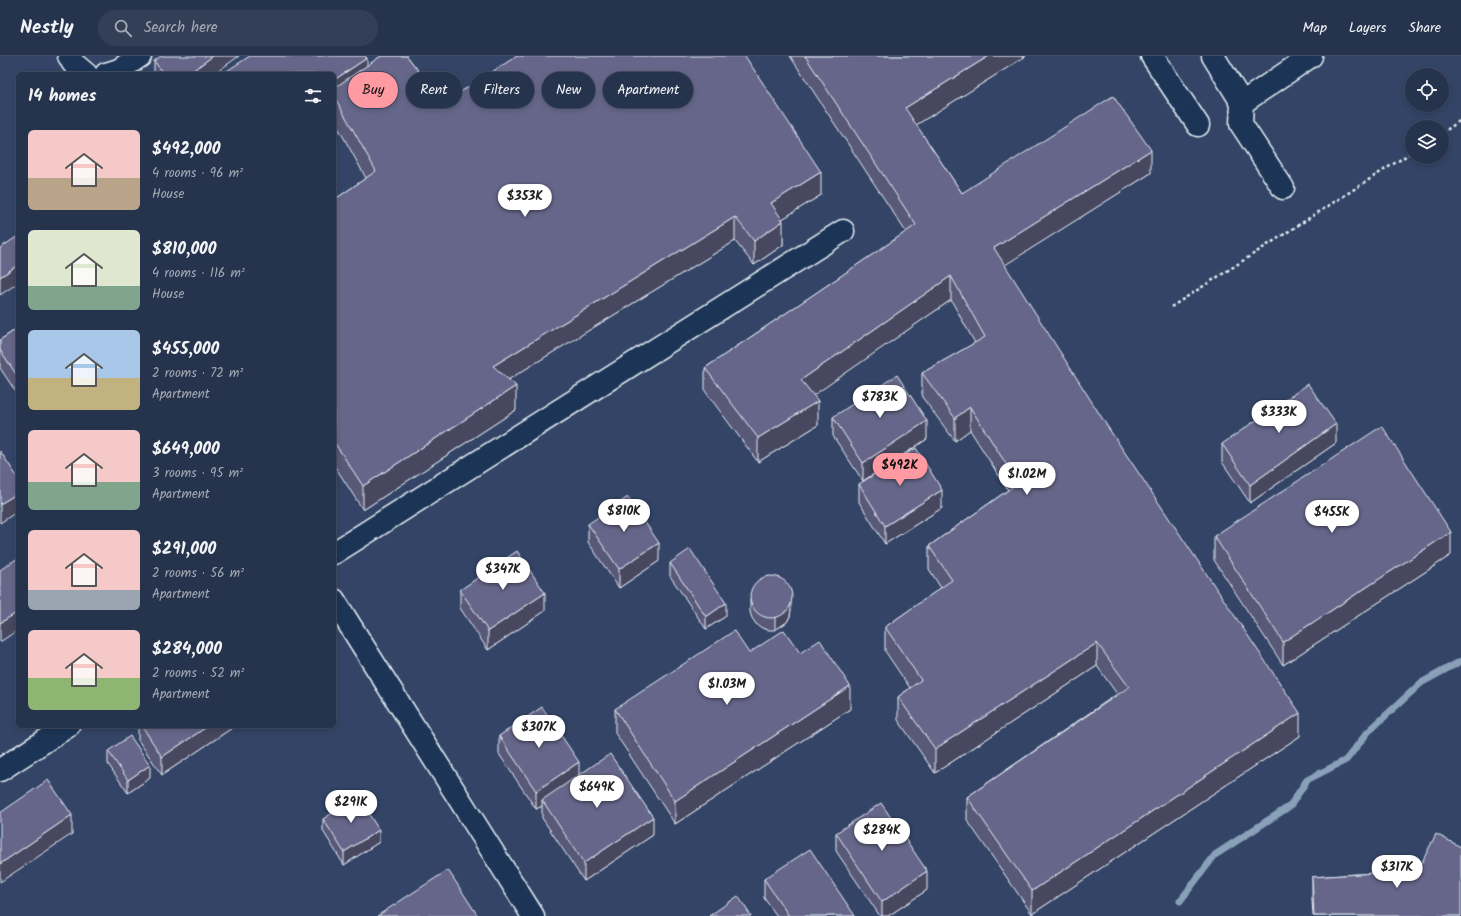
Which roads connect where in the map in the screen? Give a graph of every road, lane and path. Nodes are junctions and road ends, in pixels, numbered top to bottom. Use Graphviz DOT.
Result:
graph roads {
  1 [pos="68,56"];
  2 [pos="140,56"];
  3 [pos="1152,56"];
  4 [pos="1213,56"];
  5 [pos="1311,56"];
  6 [pos="84,72"];
  7 [pos="112,72"];
  8 [pos="1242,103"];
  9 [pos="1461,120"];
  10 [pos="1198,125"];
  11 [pos="1449,128"];
  12 [pos="1405,157"];
  13 [pos="1283,188"];
  14 [pos="843,231"];
  15 [pos="1171,307"];
  16 [pos="336,552"];
  17 [pos="336,603"];
  18 [pos="65,728"];
  19 [pos="0,770"];
  20 [pos="533,916"];
  1 -- 6 [label="lane"];
  2 -- 7 [label="lane"];
  3 -- 10 [label="lane"];
  4 -- 8 [label="lane"];
  5 -- 8 [label="lane"];
  8 -- 13 [label="lane"];
  9 -- 11 [label="path"];
  12 -- 15 [label="path"];
  14 -- 16 [label="lane"];
  17 -- 20 [label="lane"];
  18 -- 19 [label="lane"];
}
